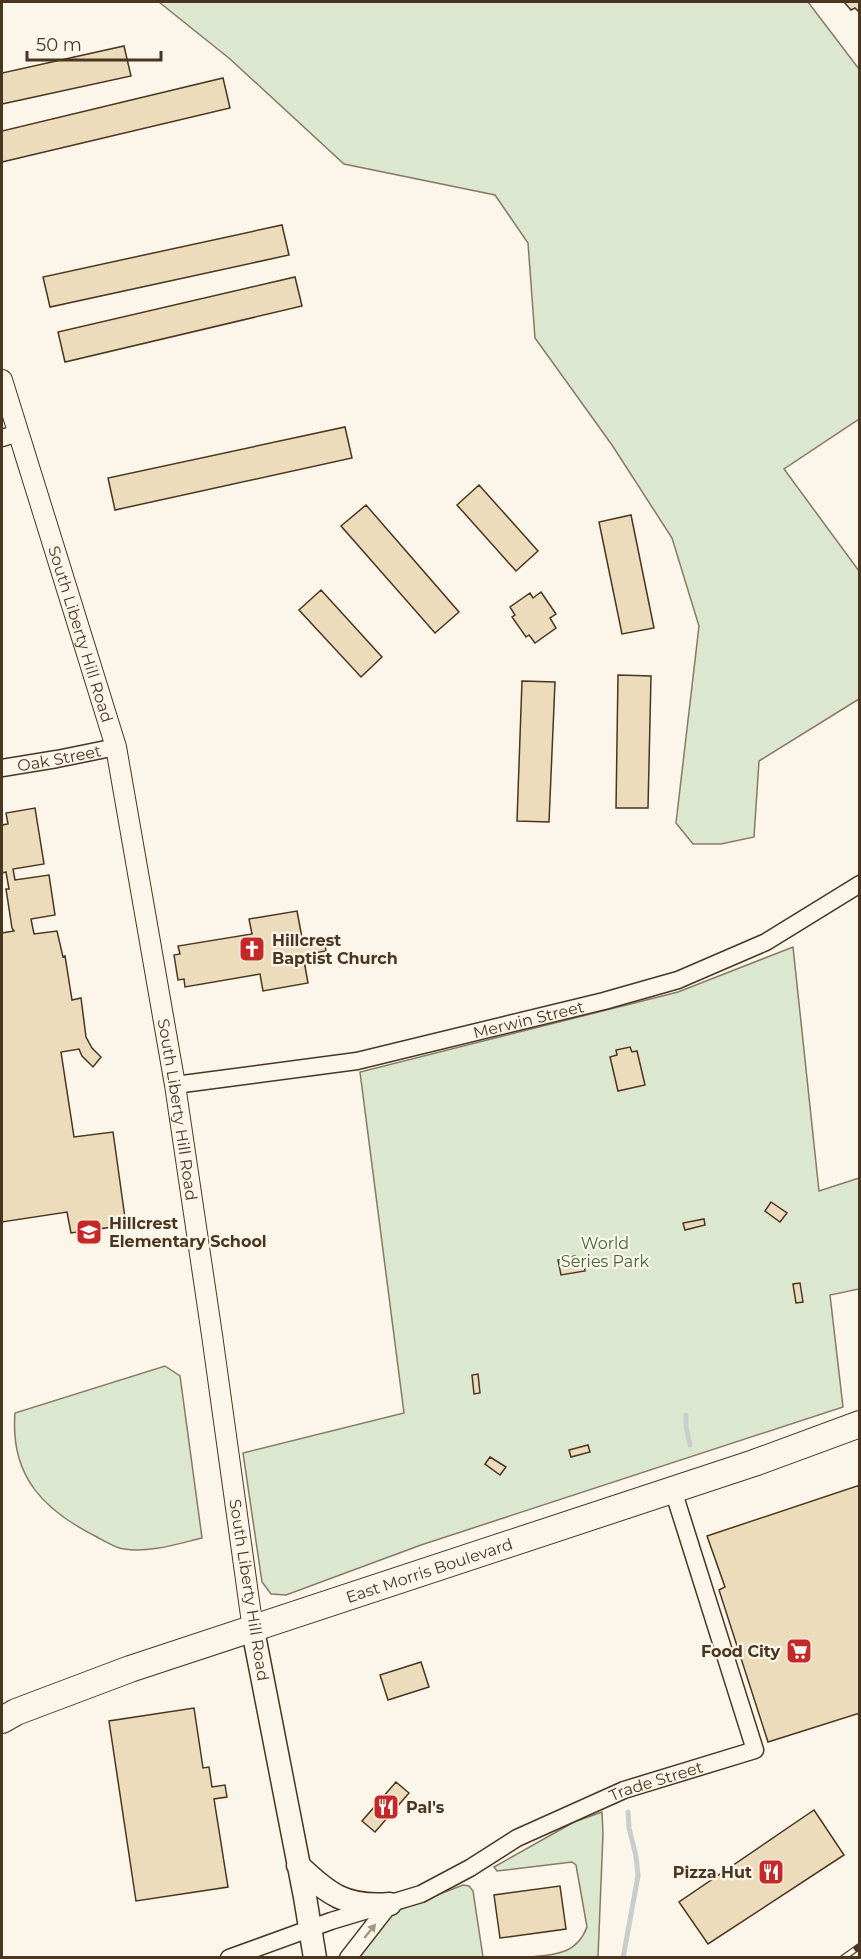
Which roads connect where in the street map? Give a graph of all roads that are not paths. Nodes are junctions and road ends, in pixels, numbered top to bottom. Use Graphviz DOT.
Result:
graph roads {
  1 [pos="2,380"];
  2 [pos="10,435"];
  3 [pos="116,747"];
  4 [pos="2,768"];
  5 [pos="860,884"];
  6 [pos="175,1085"];
  7 [pos="860,1424"];
  8 [pos="674,1490"];
  9 [pos="253,1630"];
  10 [pos="2,1720"];
  11 [pos="298,1864"];
  12 [pos="390,1904"];
  13 [pos="311,1928"];
  14 [pos="229,1958"];
  15 [pos="315,1958"];
  16 [pos="348,1958"];
  1 -- 2 [label="street, South Liberty Hill Road"];
  2 -- 3 [label="street, South Liberty Hill Road"];
  3 -- 4 [label="street, Oak Street"];
  3 -- 6 [label="street, South Liberty Hill Road"];
  5 -- 6 [label="street, Merwin Street"];
  6 -- 9 [label="street, South Liberty Hill Road"];
  7 -- 8 [label="main road, East Morris Boulevard"];
  8 -- 9 [label="main road, East Morris Boulevard"];
  8 -- 12 [label="street, Trade Street"];
  9 -- 10 [label="main road, East Morris Boulevard"];
  9 -- 11 [label="main road, South Liberty Hill Road"];
  11 -- 12 [label="main road"];
  11 -- 13 [label="main road, South Liberty Hill Road"];
  12 -- 13 [label="street, Trade Street"];
  16 -- 12 [label="street, one-way"];
  13 -- 14 [label="street, Trade Street"];
  13 -- 15 [label="main road, South Liberty Hill Road"];
}
